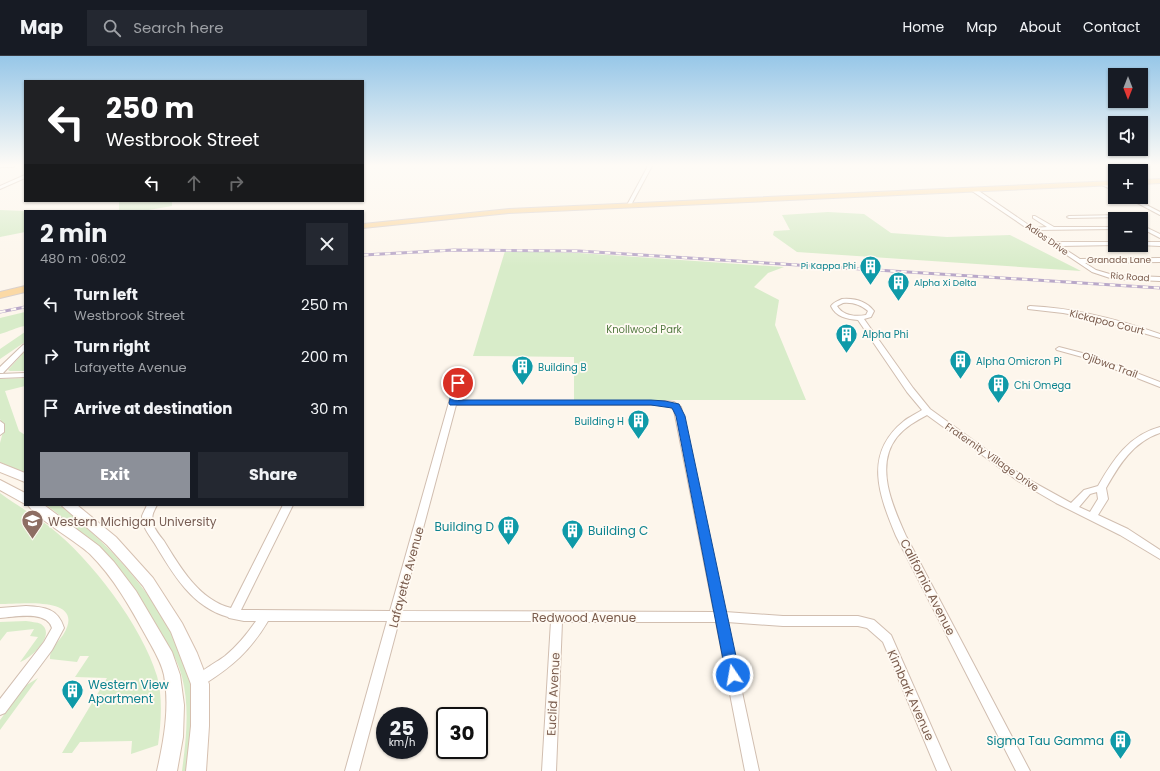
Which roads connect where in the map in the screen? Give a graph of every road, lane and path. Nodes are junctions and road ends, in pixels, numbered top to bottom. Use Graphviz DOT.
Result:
graph roads {
  1 [pos="632,199"];
  2 [pos="759,199"];
  3 [pos="988,199"];
  4 [pos="1140,204"];
  5 [pos="629,205"];
  6 [pos="1160,209"];
  7 [pos="1151,210"];
  8 [pos="1160,214"];
  9 [pos="1108,216"];
  10 [pos="1035,217"];
  11 [pos="364,226"];
  12 [pos="1087,228"];
  13 [pos="1108,228"];
  14 [pos="1032,229"];
  15 [pos="1053,229"];
  16 [pos="1148,230"];
  17 [pos="1160,236"];
  18 [pos="1053,244"];
  19 [pos="1108,244"];
  20 [pos="1148,244"];
  21 [pos="1160,244"];
  22 [pos="1160,260"];
  23 [pos="1078,261"];
  24 [pos="1101,274"];
  25 [pos="1160,279"];
  26 [pos="24,289"];
  27 [pos="0,295"];
  28 [pos="1030,308"];
  29 [pos="860,318"];
  30 [pos="1160,336"];
  31 [pos="24,347"];
  32 [pos="1059,349"];
  33 [pos="0,371"];
  34 [pos="24,375"];
  35 [pos="0,376"];
  36 [pos="458,383"];
  37 [pos="1160,385"];
  38 [pos="453,403"];
  39 [pos="927,410"];
  40 [pos="0,424"];
  41 [pos="1160,430"];
  42 [pos="0,432"];
  43 [pos="1,467"];
  44 [pos="24,478"];
  45 [pos="0,484"];
  46 [pos="1101,488"];
  47 [pos="24,498"];
  48 [pos="36,506"];
  49 [pos="69,506"];
  50 [pos="152,506"];
  51 [pos="287,506"];
  52 [pos="1073,507"];
  53 [pos="1092,516"];
  54 [pos="1160,555"];
  55 [pos="0,613"];
  56 [pos="234,615"];
  57 [pos="265,616"];
  58 [pos="395,616"];
  59 [pos="557,617"];
  60 [pos="721,617"];
  61 [pos="870,624"];
  62 [pos="199,681"];
  63 [pos="0,709"];
  64 [pos="167,771"];
  65 [pos="196,771"];
  66 [pos="352,771"];
  67 [pos="548,771"];
  68 [pos="752,771"];
  69 [pos="944,771"];
  70 [pos="1023,771"];
  1 -- 5 [label="street"];
  2 -- 5 [label="main road"];
  3 -- 14 [label="street, Adios Drive"];
  4 -- 7 [label="street"];
  5 -- 11 [label="main road"];
  6 -- 7 [label="street"];
  7 -- 8 [label="street"];
  9 -- 12 [label="street"];
  10 -- 15 [label="street"];
  12 -- 13 [label="street"];
  12 -- 15 [label="street"];
  14 -- 15 [label="street"];
  14 -- 18 [label="street, Adios Drive"];
  16 -- 17 [label="street"];
  18 -- 19 [label="street"];
  18 -- 23 [label="street, Adios Drive"];
  20 -- 21 [label="street"];
  22 -- 23 [label="street, Granada Lane"];
  23 -- 24 [label="street, Adios Drive"];
  24 -- 25 [label="street, Rio Road"];
  26 -- 27 [label="main road"];
  28 -- 30 [label="street, Kickapoo Court"];
  29 -- 29 [label="street"];
  29 -- 39 [label="street, Fraternity Village Drive"];
  31 -- 33 [label="street"];
  32 -- 37 [label="street, Ojibwa Trail"];
  34 -- 35 [label="street"];
  36 -- 38 [label="street, Lafayette Avenue"];
  38 -- 58 [label="street, Lafayette Avenue"];
  38 -- 60 [label="street"];
  39 -- 52 [label="street, Fraternity Village Drive"];
  39 -- 70 [label="street, California Avenue"];
  40 -- 42 [label="street"];
  41 -- 46 [label="street"];
  43 -- 44 [label="street"];
  45 -- 47 [label="street"];
  46 -- 52 [label="street"];
  46 -- 53 [label="street"];
  48 -- 64 [label="street"];
  49 -- 62 [label="street"];
  50 -- 56 [label="street, Redwood Avenue"];
  51 -- 56 [label="street"];
  52 -- 53 [label="street, Fraternity Village Drive"];
  53 -- 54 [label="street, Fraternity Village Drive"];
  55 -- 63 [label="street"];
  56 -- 57 [label="street, Redwood Avenue"];
  57 -- 58 [label="street, Redwood Avenue"];
  57 -- 62 [label="street"];
  58 -- 59 [label="street, Redwood Avenue"];
  58 -- 66 [label="street, Lafayette Avenue"];
  59 -- 60 [label="street, Redwood Avenue"];
  59 -- 67 [label="street, Euclid Avenue"];
  60 -- 61 [label="street, Redwood Avenue"];
  60 -- 68 [label="street"];
  61 -- 69 [label="street, Kimbark Avenue"];
  62 -- 65 [label="street"];
}
